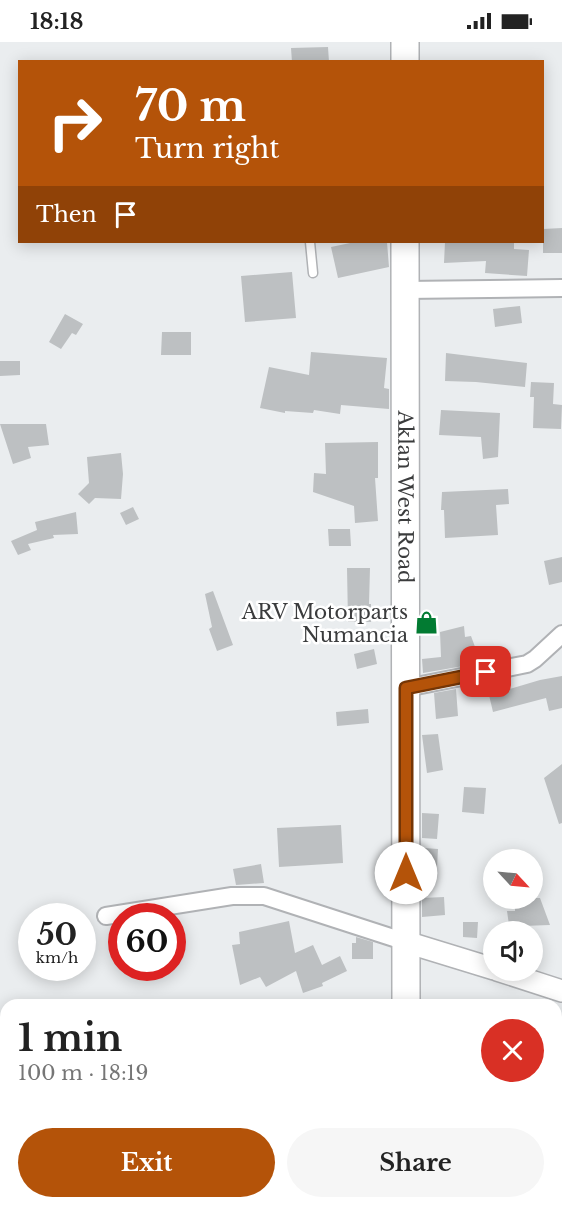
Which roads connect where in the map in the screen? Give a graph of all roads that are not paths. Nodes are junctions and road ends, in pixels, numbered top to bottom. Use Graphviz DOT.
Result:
graph roads {
  1 [pos="405,42"];
  2 [pos="405,60"];
  3 [pos="310,243"];
  4 [pos="405,243"];
  5 [pos="313,273"];
  6 [pos="562,288"];
  7 [pos="405,291"];
  8 [pos="562,634"];
  9 [pos="406,688"];
  10 [pos="106,916"];
  11 [pos="406,942"];
  12 [pos="483,966"];
  13 [pos="530,981"];
  14 [pos="562,991"];
  15 [pos="406,999"];
  1 -- 2 [label="main road"];
  3 -- 5 [label="lane"];
  4 -- 7 [label="main road, Aklan West Road"];
  6 -- 7 [label="street"];
  7 -- 9 [label="main road, Aklan West Road"];
  8 -- 9 [label="street"];
  9 -- 11 [label="main road, Aklan West Road"];
  10 -- 11 [label="street"];
  11 -- 12 [label="street"];
  11 -- 15 [label="main road, Aklan West Road"];
  13 -- 14 [label="street"];
}
